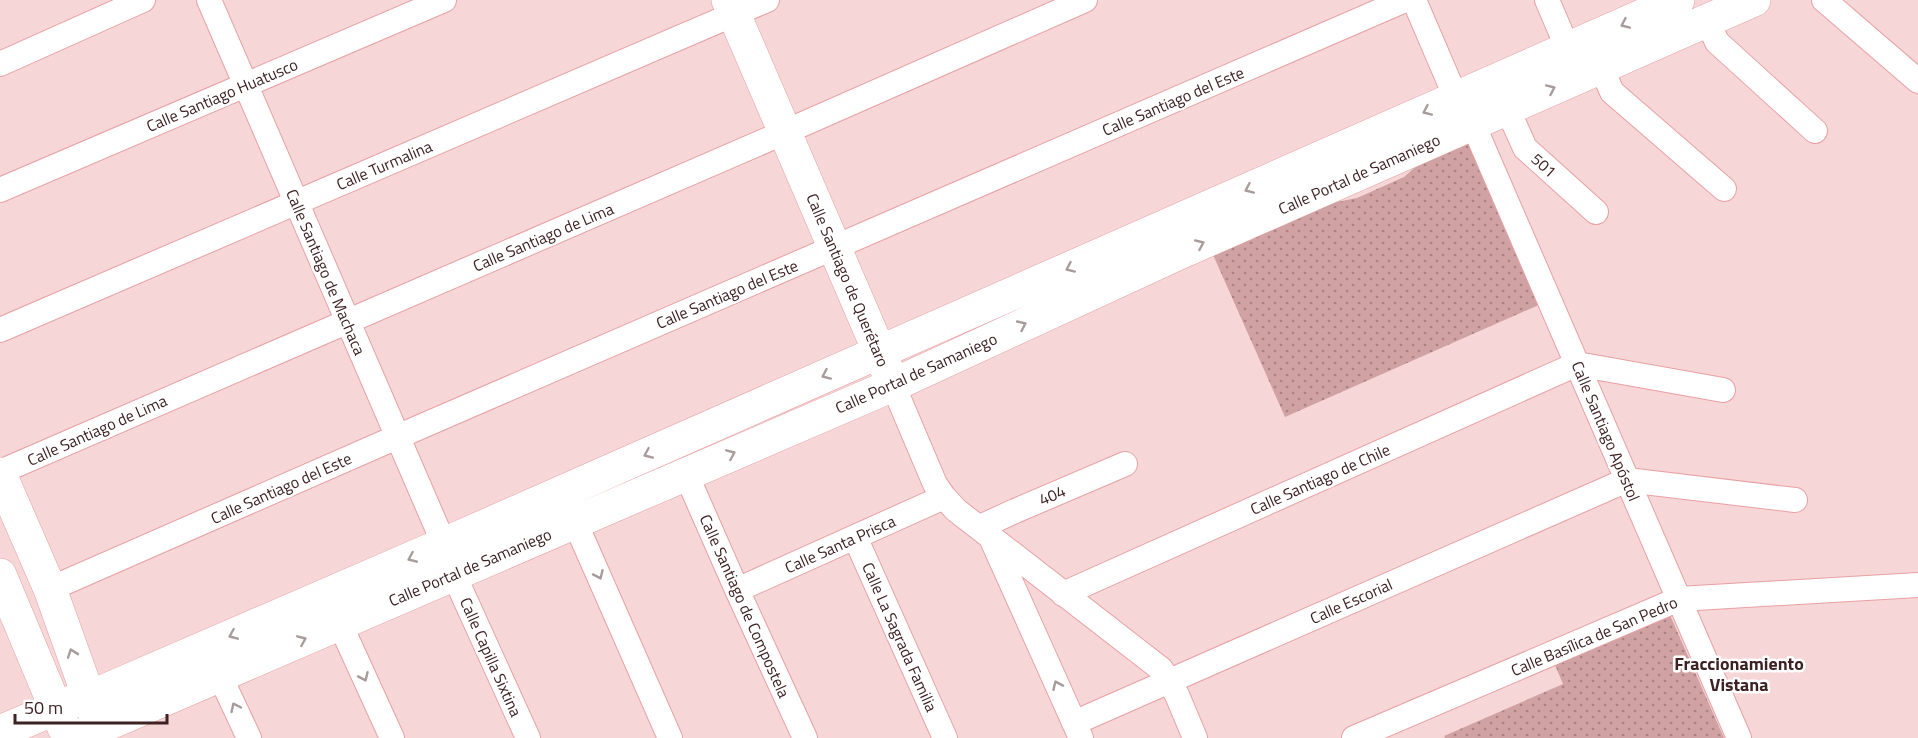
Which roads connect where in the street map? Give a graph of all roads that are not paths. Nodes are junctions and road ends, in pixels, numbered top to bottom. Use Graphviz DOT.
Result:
graph roads {
  1 [pos="143,0"];
  2 [pos="209,0"];
  3 [pos="444,0"];
  4 [pos="767,0"];
  5 [pos="1085,0"];
  6 [pos="1405,0"];
  7 [pos="1414,0"];
  8 [pos="1547,0"];
  9 [pos="1678,0"];
  10 [pos="1754,0"];
  11 [pos="1824,0"];
  12 [pos="731,7"];
  13 [pos="1707,20"];
  14 [pos="1568,49"];
  15 [pos="0,64"];
  16 [pos="1601,67"];
  17 [pos="1918,81"];
  18 [pos="245,85"];
  19 [pos="1507,108"];
  20 [pos="1465,111"];
  21 [pos="1815,131"];
  22 [pos="785,132"];
  23 [pos="1724,189"];
  24 [pos="0,190"];
  25 [pos="296,203"];
  26 [pos="1596,212"];
  27 [pos="834,248"];
  28 [pos="347,321"];
  29 [pos="0,330"];
  30 [pos="880,352"];
  31 [pos="1577,364"];
  32 [pos="893,385"];
  33 [pos="1723,390"];
  34 [pos="397,437"];
  35 [pos="1125,465"];
  36 [pos="0,473"];
  37 [pos="686,474"];
  38 [pos="1627,480"];
  39 [pos="944,497"];
  40 [pos="1795,500"];
  41 [pos="575,522"];
  42 [pos="985,531"];
  43 [pos="855,537"];
  44 [pos="444,544"];
  45 [pos="0,575"];
  46 [pos="454,575"];
  47 [pos="1918,585"];
  48 [pos="50,589"];
  49 [pos="737,590"];
  50 [pos="1063,594"];
  51 [pos="1678,599"];
  52 [pos="340,624"];
  53 [pos="220,676"];
  54 [pos="1169,681"];
  55 [pos="62,724"];
  56 [pos="92,725"];
  57 [pos="1078,730"];
  58 [pos="0,732"];
  59 [pos="249,738"];
  60 [pos="392,738"];
  61 [pos="528,738"];
  62 [pos="670,738"];
  63 [pos="805,738"];
  64 [pos="945,738"];
  65 [pos="1195,738"];
  66 [pos="1354,738"];
  67 [pos="1739,738"];
  1 -- 15 [label="street"];
  2 -- 18 [label="street, Calle Santiago de Machaca"];
  3 -- 18 [label="street, Calle Santiago Huatusco"];
  4 -- 12 [label="street, Calle Turmalina"];
  5 -- 22 [label="street, Calle Santiago de Lima"];
  6 -- 27 [label="street, Calle Santiago del Este"];
  7 -- 20 [label="street, Calle Santiago Apóstol"];
  8 -- 14 [label="street"];
  9 -- 14 [label="street, Calle Portal de Samaniego, one-way"];
  10 -- 13 [label="street, Calle Portal de Samaniego"];
  11 -- 17 [label="street"];
  12 -- 22 [label="street, Calle Santiago de Querétaro"];
  12 -- 25 [label="street, Calle Turmalina"];
  13 -- 16 [label="street, Calle Portal de Samaniego"];
  13 -- 21 [label="street"];
  14 -- 20 [label="street, Calle Portal de Samaniego"];
  19 -- 16 [label="street, Calle Portal de Samaniego, one-way"];
  16 -- 23 [label="street"];
  18 -- 24 [label="street, Calle Santiago Huatusco"];
  18 -- 25 [label="street, Calle Santiago de Machaca"];
  19 -- 20 [label="street, Calle Portal de Samaniego"];
  19 -- 26 [label="street, 501"];
  20 -- 30 [label="street, Calle Portal de Samaniego, one-way"];
  20 -- 31 [label="street, Calle Santiago Apóstol"];
  32 -- 20 [label="street, Calle Portal de Samaniego, one-way"];
  22 -- 27 [label="street, Calle Santiago de Querétaro"];
  22 -- 28 [label="street, Calle Santiago de Lima"];
  25 -- 28 [label="street, Calle Santiago de Machaca"];
  25 -- 29 [label="street, Calle Turmalina"];
  27 -- 30 [label="street, Calle Santiago de Querétaro"];
  27 -- 34 [label="street, Calle Santiago del Este"];
  28 -- 34 [label="street, Calle Santiago de Machaca"];
  28 -- 36 [label="street, Calle Santiago de Lima"];
  30 -- 32 [label="street, Calle Santiago de Querétaro"];
  30 -- 44 [label="street, Calle Portal de Samaniego, one-way"];
  31 -- 33 [label="street"];
  31 -- 38 [label="street, Calle Santiago Apóstol"];
  31 -- 50 [label="street, Calle Santiago de Chile"];
  37 -- 32 [label="street, Calle Portal de Samaniego, one-way"];
  32 -- 39 [label="street, Calle Santiago de Querétaro"];
  34 -- 44 [label="street, Calle Santiago de Machaca"];
  34 -- 48 [label="street, Calle Santiago del Este"];
  35 -- 42 [label="street, 404"];
  36 -- 48 [label="street"];
  37 -- 41 [label="street, Calle Portal de Samaniego"];
  37 -- 49 [label="street, Calle Santiago de Compostela"];
  38 -- 40 [label="street"];
  38 -- 51 [label="street, Calle Santiago Apóstol"];
  38 -- 54 [label="street, Calle Escorial"];
  39 -- 42 [label="street, Calle Santiago de Querétaro"];
  39 -- 43 [label="street, Calle Santa Prisca"];
  41 -- 46 [label="street, Calle Portal de Samaniego"];
  41 -- 62 [label="street, one-way"];
  42 -- 50 [label="street, Calle Santiago de Querétaro"];
  57 -- 42 [label="street, one-way"];
  43 -- 49 [label="street, Calle Santa Prisca"];
  43 -- 64 [label="street, Calle La Sagrada Familia"];
  44 -- 56 [label="street, Calle Portal de Samaniego, one-way"];
  45 -- 55 [label="street"];
  46 -- 52 [label="street, Calle Portal de Samaniego"];
  46 -- 61 [label="street, Calle Capilla Sixtina"];
  47 -- 51 [label="street, Calle Basílica de San Pedro"];
  56 -- 48 [label="street, one-way"];
  49 -- 63 [label="street, Calle Santiago de Compostela"];
  50 -- 54 [label="street, Calle Santiago de Querétaro"];
  51 -- 66 [label="street, Calle Basílica de San Pedro"];
  51 -- 67 [label="street, Calle Santiago Apóstol"];
  53 -- 52 [label="street, Calle Portal de Samaniego, one-way"];
  52 -- 60 [label="street, one-way"];
  53 -- 56 [label="street, Calle Portal de Samaniego"];
  59 -- 53 [label="street, one-way"];
  54 -- 57 [label="street, Calle Escorial"];
  54 -- 65 [label="street, Calle Santiago de Querétaro"];
  55 -- 56 [label="street, Calle Portal de Samaniego"];
  55 -- 58 [label="street, Calle Portal de Samaniego"];
}
